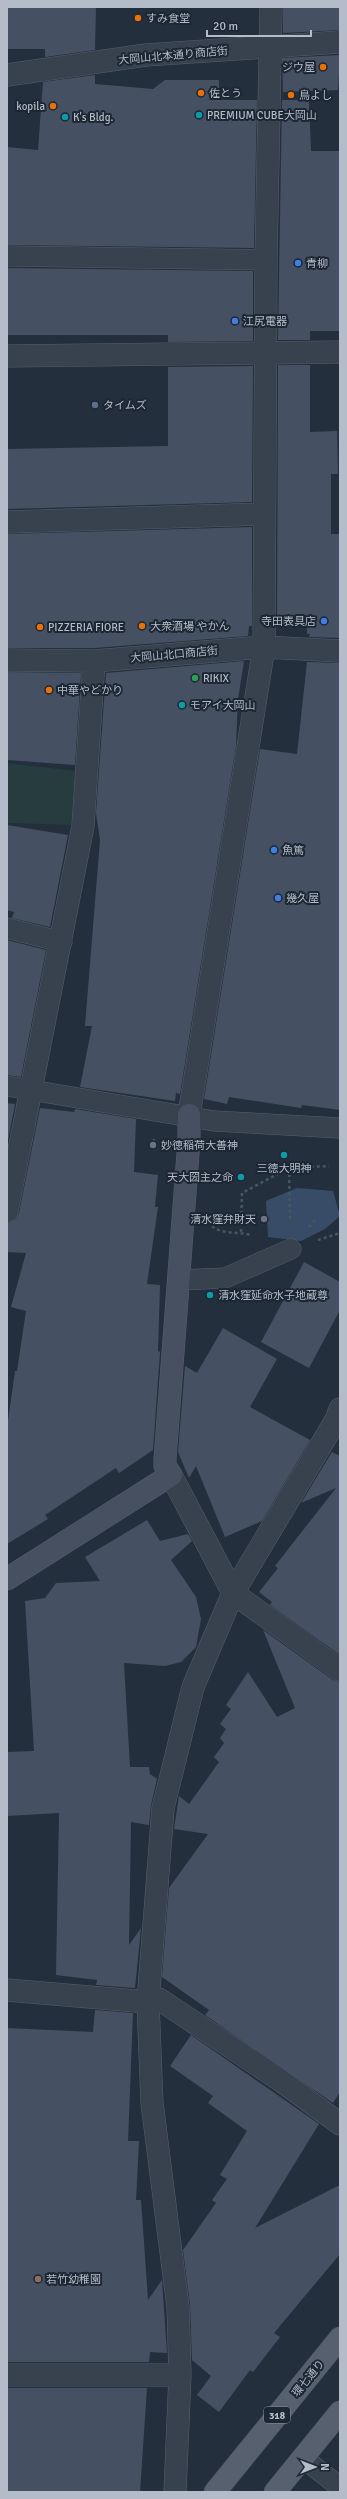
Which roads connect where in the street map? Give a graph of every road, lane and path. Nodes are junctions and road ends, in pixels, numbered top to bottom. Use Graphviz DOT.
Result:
graph roads {
  1 [pos="271,7"];
  2 [pos="340,42"];
  3 [pos="269,48"];
  4 [pos="7,75"];
  5 [pos="7,256"];
  6 [pos="266,260"];
  7 [pos="340,352"];
  8 [pos="265,353"];
  9 [pos="7,356"];
  10 [pos="264,514"];
  11 [pos="7,522"];
  12 [pos="264,647"];
  13 [pos="340,651"];
  14 [pos="7,660"];
  15 [pos="94,661"];
  16 [pos="7,928"];
  17 [pos="62,942"];
  18 [pos="7,1086"];
  19 [pos="31,1090"];
  20 [pos="188,1115"];
  21 [pos="340,1128"];
  22 [pos="329,1166"];
  23 [pos="289,1168"];
  24 [pos="7,1211"];
  25 [pos="290,1227"];
  26 [pos="241,1232"];
  27 [pos="291,1249"];
  28 [pos="178,1280"];
  29 [pos="339,1417"];
  30 [pos="171,1475"];
  31 [pos="7,1580"];
  32 [pos="233,1593"];
  33 [pos="340,1670"];
  34 [pos="7,1990"];
  35 [pos="148,2002"];
  36 [pos="340,2124"];
  37 [pos="340,2338"];
  38 [pos="7,2375"];
  39 [pos="180,2375"];
  40 [pos="340,2412"];
  41 [pos="303,2458"];
  42 [pos="340,2488"];
  43 [pos="175,2492"];
  44 [pos="215,2492"];
  45 [pos="275,2492"];
  1 -- 3 [label="street"];
  2 -- 3 [label="street, 大岡山北本通り商店街"];
  3 -- 4 [label="street, 大岡山北本通り商店街"];
  3 -- 6 [label="street"];
  5 -- 6 [label="lane"];
  6 -- 8 [label="street"];
  7 -- 8 [label="street"];
  8 -- 9 [label="street"];
  8 -- 10 [label="street"];
  10 -- 11 [label="street"];
  10 -- 12 [label="street"];
  12 -- 13 [label="street, 大岡山北口商店街"];
  12 -- 15 [label="street, 大岡山北口商店街"];
  12 -- 20 [label="street"];
  14 -- 15 [label="street, 大岡山北口商店街"];
  15 -- 17 [label="street"];
  16 -- 17 [label="lane"];
  17 -- 19 [label="street"];
  18 -- 19 [label="lane"];
  19 -- 20 [label="lane"];
  19 -- 24 [label="street"];
  20 -- 21 [label="lane"];
  20 -- 28 [label="street"];
  22 -- 23 [label="path"];
  23 -- 25 [label="path"];
  23 -- 26 [label="path"];
  27 -- 28 [label="lane"];
  28 -- 30 [label="street"];
  29 -- 32 [label="street"];
  30 -- 31 [label="street"];
  30 -- 32 [label="street"];
  32 -- 33 [label="street"];
  32 -- 35 [label="street"];
  34 -- 35 [label="street"];
  35 -- 36 [label="street"];
  35 -- 39 [label="street"];
  37 -- 44 [label="main road, 環七通り / 318"];
  38 -- 39 [label="street"];
  39 -- 43 [label="street"];
  40 -- 41 [label="main road"];
  41 -- 42 [label="lane"];
  41 -- 45 [label="main road"];
}
